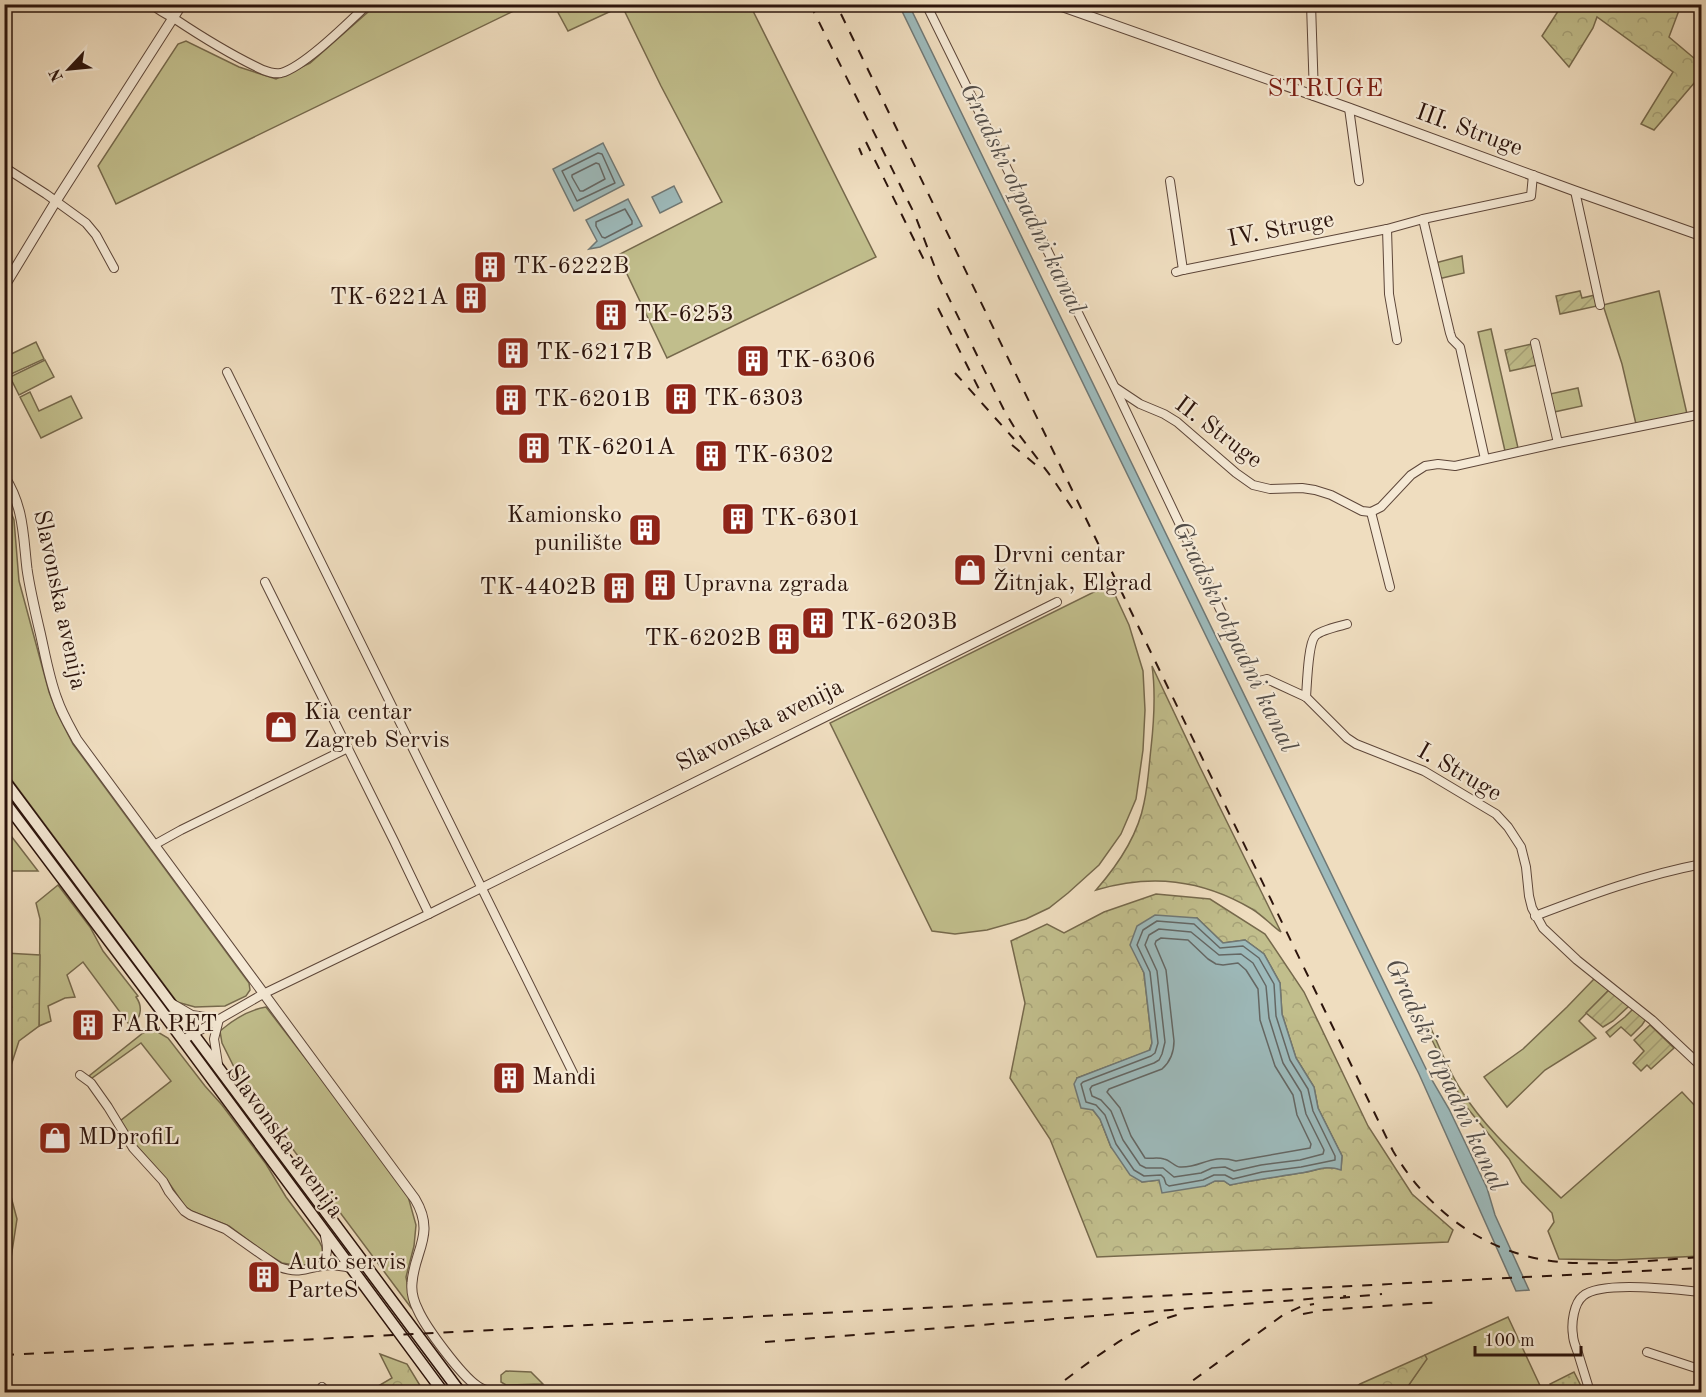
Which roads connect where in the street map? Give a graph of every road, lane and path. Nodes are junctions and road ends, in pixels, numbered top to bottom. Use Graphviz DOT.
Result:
graph roads {
  1 [pos="152,4"];
  2 [pos="183,4"];
  3 [pos="368,4"];
  4 [pos="926,4"];
  5 [pos="1055,4"];
  6 [pos="1311,4"];
  7 [pos="174,18"];
  8 [pos="1314,96"];
  9 [pos="1349,108"];
  10 [pos="4,167"];
  11 [pos="1533,176"];
  12 [pos="1170,181"];
  13 [pos="1359,181"];
  14 [pos="1575,191"];
  15 [pos="56,201"];
  16 [pos="1423,219"];
  17 [pos="1387,229"];
  18 [pos="1701,236"];
  19 [pos="114,268"];
  20 [pos="5,283"];
  21 [pos="1600,305"];
  22 [pos="1397,340"];
  23 [pos="1534,343"];
  24 [pos="227,372"];
  25 [pos="1115,388"];
  26 [pos="1140,404"];
  27 [pos="1701,414"];
  28 [pos="1130,420"];
  29 [pos="1558,443"];
  30 [pos="1485,459"];
  31 [pos="4,476"];
  32 [pos="1371,512"];
  33 [pos="265,582"];
  34 [pos="1390,587"];
  35 [pos="1057,602"];
  36 [pos="1347,624"];
  37 [pos="1306,697"];
  38 [pos="348,748"];
  39 [pos="4,780"];
  40 [pos="4,801"];
  41 [pos="154,845"];
  42 [pos="1701,864"];
  43 [pos="482,887"];
  44 [pos="429,914"];
  45 [pos="1535,916"];
  46 [pos="263,994"];
  47 [pos="171,1002"];
  48 [pos="219,1019"];
  49 [pos="194,1034"];
  50 [pos="183,1040"];
  51 [pos="218,1065"];
  52 [pos="1701,1067"];
  53 [pos="80,1075"];
  54 [pos="574,1076"];
  55 [pos="325,1234"];
  56 [pos="322,1266"];
  57 [pos="351,1268"];
  58 [pos="1701,1292"];
  59 [pos="1647,1352"];
  60 [pos="1701,1370"];
  61 [pos="443,1392"];
  62 [pos="460,1392"];
  63 [pos="494,1392"];
  64 [pos="1590,1392"];
  1 -- 7 [label="street"];
  2 -- 7 [label="street"];
  3 -- 7 [label="street"];
  4 -- 25 [label="street"];
  5 -- 8 [label="street, III. Struge"];
  6 -- 8 [label="street"];
  7 -- 15 [label="street"];
  8 -- 9 [label="street, III. Struge"];
  9 -- 11 [label="street, III. Struge"];
  9 -- 13 [label="street"];
  10 -- 15 [label="street"];
  11 -- 14 [label="street, III. Struge"];
  11 -- 16 [label="street, IV. Struge"];
  12 -- 17 [label="street, IV. Struge"];
  14 -- 18 [label="street, III. Struge"];
  14 -- 21 [label="street"];
  15 -- 19 [label="street"];
  15 -- 20 [label="street"];
  16 -- 17 [label="street, IV. Struge"];
  16 -- 30 [label="street"];
  17 -- 22 [label="street"];
  23 -- 29 [label="street"];
  24 -- 43 [label="street"];
  25 -- 26 [label="street, II. Struge"];
  25 -- 28 [label="street"];
  26 -- 28 [label="street"];
  26 -- 32 [label="street, II. Struge"];
  27 -- 29 [label="street"];
  28 -- 37 [label="street, I. Struge"];
  29 -- 30 [label="street"];
  30 -- 32 [label="street"];
  31 -- 41 [label="street, Slavonska avenija"];
  32 -- 34 [label="street"];
  33 -- 38 [label="street"];
  35 -- 43 [label="street, Slavonska avenija"];
  36 -- 37 [label="street"];
  37 -- 45 [label="street, I. Struge"];
  38 -- 41 [label="street"];
  38 -- 44 [label="street"];
  39 -- 47 [label="main road, Slavonska avenija"];
  40 -- 50 [label="main road, Slavonska avenija"];
  41 -- 46 [label="street, Slavonska avenija"];
  42 -- 45 [label="street"];
  43 -- 44 [label="street, Slavonska avenija"];
  43 -- 54 [label="street"];
  44 -- 46 [label="street, Slavonska avenija"];
  45 -- 52 [label="street, I. Struge"];
  46 -- 48 [label="street, Slavonska avenija"];
  46 -- 63 [label="street, Slavonska avenija"];
  47 -- 48 [label="street, Slavonska avenija"];
  47 -- 49 [label="main road, Slavonska avenija"];
  48 -- 49 [label="street, Slavonska avenija"];
  48 -- 51 [label="street, Slavonska avenija"];
  49 -- 50 [label="street"];
  49 -- 51 [label="main road, Slavonska avenija"];
  50 -- 55 [label="main road, Slavonska avenija"];
  51 -- 62 [label="main road, Slavonska avenija"];
  53 -- 56 [label="street"];
  55 -- 56 [label="street"];
  55 -- 57 [label="main road, Slavonska avenija"];
  56 -- 57 [label="street"];
  57 -- 61 [label="main road, Slavonska avenija"];
  58 -- 64 [label="street"];
  59 -- 60 [label="street"];
}
